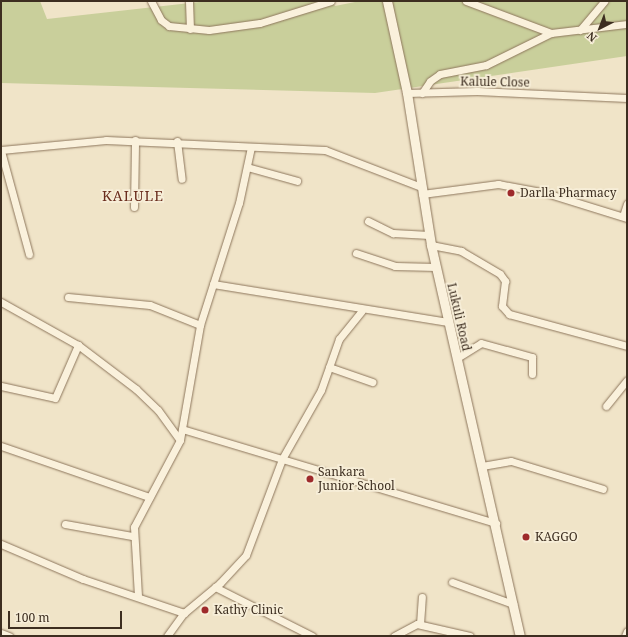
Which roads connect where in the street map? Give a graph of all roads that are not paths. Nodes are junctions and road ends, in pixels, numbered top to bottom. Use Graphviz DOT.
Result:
graph roads {
  1 [pos="151,1"];
  2 [pos="189,1"];
  3 [pos="331,1"];
  4 [pos="466,1"];
  5 [pos="604,1"];
  6 [pos="389,2"];
  7 [pos="627,24"];
  8 [pos="190,29"];
  9 [pos="580,30"];
  10 [pos="552,33"];
  11 [pos="407,93"];
  12 [pos="422,93"];
  13 [pos="627,98"];
  14 [pos="135,140"];
  15 [pos="177,141"];
  16 [pos="251,147"];
  17 [pos="1,151"];
  18 [pos="247,167"];
  19 [pos="182,179"];
  20 [pos="297,181"];
  21 [pos="422,190"];
  22 [pos="627,204"];
  23 [pos="134,207"];
  24 [pos="625,217"];
  25 [pos="368,221"];
  26 [pos="429,235"];
  27 [pos="431,245"];
  28 [pos="356,253"];
  29 [pos="29,254"];
  30 [pos="436,267"];
  31 [pos="213,284"];
  32 [pos="68,296"];
  33 [pos="1,302"];
  34 [pos="362,311"];
  35 [pos="448,322"];
  36 [pos="200,326"];
  37 [pos="78,345"];
  38 [pos="627,346"];
  39 [pos="457,358"];
  40 [pos="329,367"];
  41 [pos="532,374"];
  42 [pos="627,380"];
  43 [pos="372,382"];
  44 [pos="1,386"];
  45 [pos="606,406"];
  46 [pos="182,429"];
  47 [pos="180,440"];
  48 [pos="1,446"];
  49 [pos="282,459"];
  50 [pos="482,466"];
  51 [pos="603,489"];
  52 [pos="148,497"];
  53 [pos="496,523"];
  54 [pos="65,524"];
  55 [pos="132,536"];
  56 [pos="1,544"];
  57 [pos="452,582"];
  58 [pos="215,587"];
  59 [pos="138,596"];
  60 [pos="422,597"];
  61 [pos="513,604"];
  62 [pos="184,613"];
  63 [pos="420,624"];
  64 [pos="627,632"];
  65 [pos="1,633"];
  66 [pos="9,636"];
  67 [pos="167,636"];
  68 [pos="312,636"];
  69 [pos="394,636"];
  70 [pos="470,636"];
  71 [pos="520,636"];
  72 [pos="624,636"];
  1 -- 8 [label="street"];
  2 -- 8 [label="street"];
  3 -- 8 [label="street"];
  4 -- 10 [label="street"];
  5 -- 9 [label="street"];
  6 -- 11 [label="street, Lukuli Road"];
  7 -- 9 [label="street"];
  9 -- 10 [label="street"];
  10 -- 12 [label="street"];
  11 -- 12 [label="street, Kalule Close"];
  11 -- 21 [label="street, Lukuli Road"];
  12 -- 13 [label="street, Kalule Close"];
  14 -- 15 [label="street"];
  14 -- 17 [label="street"];
  14 -- 23 [label="street"];
  15 -- 16 [label="street"];
  15 -- 19 [label="street"];
  16 -- 18 [label="street"];
  16 -- 21 [label="street"];
  17 -- 29 [label="street"];
  18 -- 20 [label="street"];
  18 -- 31 [label="street"];
  21 -- 24 [label="street"];
  21 -- 26 [label="street, Lukuli Road"];
  22 -- 24 [label="street"];
  25 -- 26 [label="street"];
  26 -- 27 [label="street, Lukuli Road"];
  27 -- 30 [label="street, Lukuli Road"];
  27 -- 38 [label="street"];
  28 -- 30 [label="street"];
  30 -- 35 [label="street, Lukuli Road"];
  31 -- 34 [label="street"];
  31 -- 36 [label="street"];
  32 -- 36 [label="street"];
  33 -- 37 [label="street"];
  34 -- 35 [label="street"];
  34 -- 40 [label="street"];
  35 -- 39 [label="street, Lukuli Road"];
  36 -- 46 [label="street"];
  37 -- 44 [label="street"];
  37 -- 47 [label="street"];
  39 -- 41 [label="street"];
  39 -- 50 [label="street, Lukuli Road"];
  40 -- 43 [label="street"];
  40 -- 49 [label="street"];
  42 -- 45 [label="street"];
  46 -- 47 [label="street"];
  46 -- 49 [label="street"];
  47 -- 52 [label="street"];
  48 -- 52 [label="street"];
  49 -- 53 [label="street"];
  49 -- 58 [label="street"];
  50 -- 51 [label="street"];
  50 -- 53 [label="street, Lukuli Road"];
  52 -- 55 [label="street"];
  53 -- 61 [label="street, Lukuli Road"];
  54 -- 55 [label="street"];
  55 -- 59 [label="street"];
  56 -- 59 [label="street"];
  57 -- 61 [label="street"];
  58 -- 62 [label="street"];
  58 -- 68 [label="street"];
  59 -- 62 [label="street"];
  60 -- 63 [label="street"];
  61 -- 71 [label="street, Lukuli Road"];
  62 -- 67 [label="street"];
  63 -- 69 [label="street"];
  63 -- 70 [label="street"];
  64 -- 72 [label="street"];
  65 -- 66 [label="street"];
}
